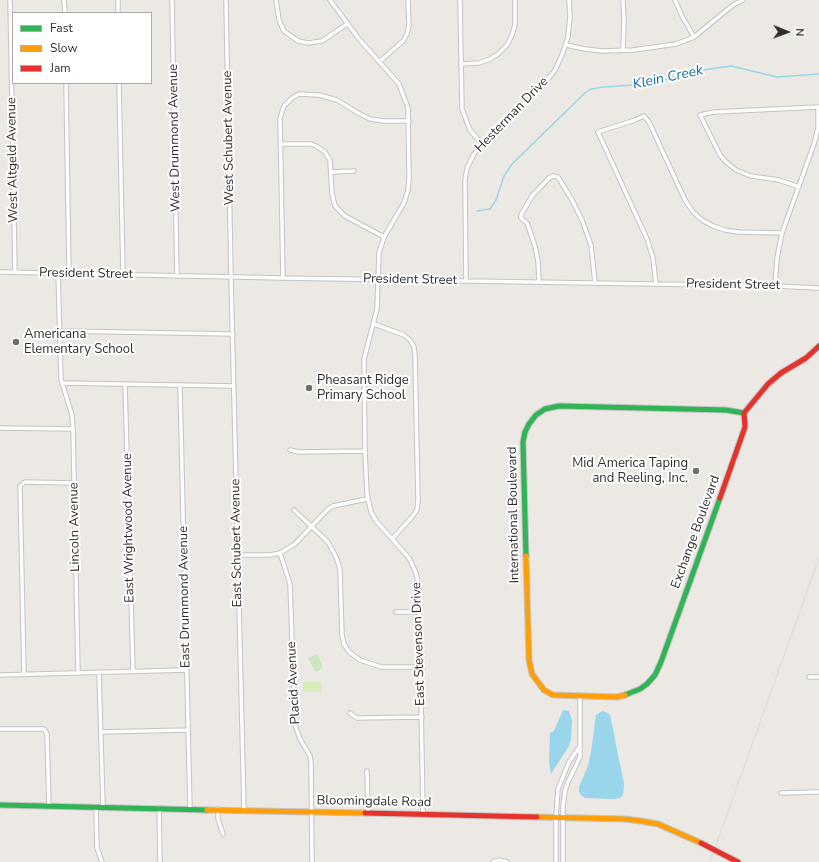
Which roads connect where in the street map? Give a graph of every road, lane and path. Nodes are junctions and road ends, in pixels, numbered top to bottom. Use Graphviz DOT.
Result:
graph roads {
  1 [pos="10,0"];
  2 [pos="64,0"];
  3 [pos="118,0"];
  4 [pos="172,0"];
  5 [pos="226,0"];
  6 [pos="276,0"];
  7 [pos="330,0"];
  8 [pos="408,0"];
  9 [pos="460,0"];
  10 [pos="515,0"];
  11 [pos="569,0"];
  12 [pos="623,0"];
  13 [pos="675,0"];
  14 [pos="730,0"];
  15 [pos="743,0"];
  16 [pos="733,5"];
  17 [pos="65,12"];
  18 [pos="118,12"];
  19 [pos="347,24"];
  20 [pos="694,37"];
  21 [pos="566,45"];
  22 [pos="623,50"];
  23 [pos="379,62"];
  24 [pos="461,64"];
  25 [pos="66,84"];
  26 [pos="119,84"];
  27 [pos="819,107"];
  28 [pos="408,121"];
  29 [pos="280,144"];
  30 [pos="482,144"];
  31 [pos="354,171"];
  32 [pos="332,172"];
  33 [pos="799,187"];
  34 [pos="782,233"];
  35 [pos="384,237"];
  36 [pos="0,272"];
  37 [pos="15,272"];
  38 [pos="58,273"];
  39 [pos="69,273"];
  40 [pos="123,274"];
  41 [pos="177,276"];
  42 [pos="231,277"];
  43 [pos="283,278"];
  44 [pos="378,280"];
  45 [pos="466,281"];
  46 [pos="539,282"];
  47 [pos="595,283"];
  48 [pos="656,284"];
  49 [pos="775,286"];
  50 [pos="819,288"];
  51 [pos="374,324"];
  52 [pos="60,331"];
  53 [pos="232,334"];
  54 [pos="819,346"];
  55 [pos="62,383"];
  56 [pos="126,384"];
  57 [pos="180,385"];
  58 [pos="234,386"];
  59 [pos="744,413"];
  60 [pos="0,428"];
  61 [pos="73,429"];
  62 [pos="290,450"];
  63 [pos="366,451"];
  64 [pos="74,483"];
  65 [pos="367,499"];
  66 [pos="294,510"];
  67 [pos="310,527"];
  68 [pos="392,539"];
  69 [pos="280,553"];
  70 [pos="238,555"];
  71 [pos="396,612"];
  72 [pos="419,612"];
  73 [pos="420,667"];
  74 [pos="186,670"];
  75 [pos="133,671"];
  76 [pos="78,672"];
  77 [pos="99,672"];
  78 [pos="24,674"];
  79 [pos="0,675"];
  80 [pos="810,677"];
  81 [pos="819,677"];
  82 [pos="580,697"];
  83 [pos="350,713"];
  84 [pos="422,717"];
  85 [pos="0,729"];
  86 [pos="188,730"];
  87 [pos="101,732"];
  88 [pos="580,746"];
  89 [pos="367,771"];
  90 [pos="782,792"];
  91 [pos="819,792"];
  92 [pos="0,805"];
  93 [pos="49,806"];
  94 [pos="96,807"];
  95 [pos="103,807"];
  96 [pos="159,808"];
  97 [pos="190,809"];
  98 [pos="218,809"];
  99 [pos="244,810"];
  100 [pos="312,811"];
  101 [pos="368,813"];
  102 [pos="423,814"];
  103 [pos="556,817"];
  104 [pos="563,817"];
  105 [pos="223,834"];
  106 [pos="556,854"];
  107 [pos="563,854"];
  108 [pos="102,862"];
  109 [pos="160,862"];
  110 [pos="312,862"];
  111 [pos="493,862"];
  112 [pos="507,862"];
  113 [pos="556,862"];
  114 [pos="563,862"];
  115 [pos="738,862"];
  1 -- 37 [label="street, West Altgeld Avenue"];
  2 -- 17 [label="street"];
  3 -- 18 [label="street"];
  4 -- 41 [label="street, West Drummond Avenue"];
  5 -- 42 [label="street, West Schubert Avenue"];
  6 -- 19 [label="street"];
  7 -- 19 [label="street, East Stevenson Drive"];
  8 -- 23 [label="street"];
  9 -- 24 [label="street"];
  10 -- 24 [label="street"];
  11 -- 21 [label="street, Hesterman Drive"];
  12 -- 22 [label="street"];
  13 -- 20 [label="street"];
  14 -- 16 [label="street"];
  15 -- 16 [label="street"];
  16 -- 20 [label="street"];
  19 -- 23 [label="street, East Stevenson Drive"];
  20 -- 22 [label="street"];
  21 -- 22 [label="street"];
  21 -- 30 [label="street, Hesterman Drive"];
  23 -- 28 [label="street, East Stevenson Drive"];
  24 -- 30 [label="street"];
  25 -- 39 [label="street"];
  26 -- 40 [label="street"];
  27 -- 33 [label="street"];
  27 -- 33 [label="street"];
  28 -- 29 [label="street"];
  28 -- 35 [label="street, East Stevenson Drive"];
  29 -- 32 [label="street"];
  29 -- 43 [label="street"];
  30 -- 45 [label="street, Hesterman Drive"];
  31 -- 32 [label="street"];
  32 -- 35 [label="street"];
  33 -- 34 [label="street"];
  34 -- 48 [label="street"];
  34 -- 49 [label="street"];
  35 -- 44 [label="street, East Stevenson Drive"];
  36 -- 37 [label="street, President Street"];
  37 -- 38 [label="street, President Street"];
  38 -- 39 [label="street, President Street"];
  38 -- 52 [label="street, Lincoln Avenue"];
  39 -- 40 [label="street, President Street"];
  40 -- 41 [label="street, President Street"];
  41 -- 42 [label="street, President Street"];
  42 -- 43 [label="street, President Street"];
  42 -- 53 [label="street, East Schubert Avenue"];
  43 -- 44 [label="street, President Street"];
  44 -- 45 [label="street, President Street"];
  44 -- 51 [label="street, East Stevenson Drive"];
  45 -- 46 [label="street, President Street"];
  46 -- 47 [label="street, President Street"];
  46 -- 47 [label="street"];
  47 -- 48 [label="street, President Street"];
  48 -- 49 [label="street, President Street"];
  49 -- 50 [label="street, President Street"];
  51 -- 63 [label="street, East Stevenson Drive"];
  51 -- 68 [label="street"];
  52 -- 53 [label="street"];
  52 -- 55 [label="street, Lincoln Avenue"];
  53 -- 58 [label="street, East Schubert Avenue"];
  54 -- 59 [label="street"];
  55 -- 56 [label="street"];
  55 -- 61 [label="street, Lincoln Avenue"];
  56 -- 57 [label="street"];
  56 -- 75 [label="street, East Wrightwood Avenue"];
  57 -- 58 [label="street"];
  57 -- 74 [label="street, East Drummond Avenue"];
  58 -- 70 [label="street, East Schubert Avenue"];
  59 -- 82 [label="street, Exchange Boulevard"];
  59 -- 82 [label="street, International Boulevard"];
  60 -- 61 [label="street"];
  61 -- 64 [label="street, Lincoln Avenue"];
  62 -- 63 [label="street"];
  63 -- 65 [label="street, East Stevenson Drive"];
  64 -- 76 [label="street, Lincoln Avenue"];
  64 -- 78 [label="street"];
  65 -- 67 [label="street"];
  65 -- 68 [label="street, East Stevenson Drive"];
  66 -- 67 [label="street"];
  67 -- 69 [label="street"];
  67 -- 73 [label="street"];
  68 -- 72 [label="street, East Stevenson Drive"];
  69 -- 70 [label="street"];
  69 -- 100 [label="street, Placid Avenue"];
  70 -- 99 [label="street, East Schubert Avenue"];
  71 -- 72 [label="street"];
  72 -- 73 [label="street, East Stevenson Drive"];
  73 -- 84 [label="street, East Stevenson Drive"];
  74 -- 75 [label="street"];
  74 -- 86 [label="street, East Drummond Avenue"];
  75 -- 77 [label="street"];
  76 -- 77 [label="street"];
  76 -- 78 [label="street"];
  77 -- 87 [label="street"];
  78 -- 79 [label="street"];
  80 -- 81 [label="street"];
  82 -- 88 [label="street"];
  83 -- 84 [label="street"];
  84 -- 102 [label="street, East Stevenson Drive"];
  85 -- 93 [label="street"];
  86 -- 87 [label="street"];
  86 -- 97 [label="street, East Drummond Avenue"];
  87 -- 95 [label="street"];
  88 -- 103 [label="street"];
  88 -- 104 [label="street"];
  89 -- 101 [label="street"];
  90 -- 91 [label="street"];
  92 -- 93 [label="street, Bloomingdale Road"];
  93 -- 94 [label="street, Bloomingdale Road"];
  94 -- 95 [label="street, Bloomingdale Road"];
  94 -- 108 [label="street"];
  95 -- 96 [label="street, Bloomingdale Road"];
  96 -- 97 [label="street, Bloomingdale Road"];
  96 -- 109 [label="street"];
  97 -- 98 [label="street, Bloomingdale Road"];
  98 -- 99 [label="street, Bloomingdale Road"];
  98 -- 105 [label="street"];
  99 -- 100 [label="street, Bloomingdale Road"];
  100 -- 101 [label="street, Bloomingdale Road"];
  100 -- 110 [label="street, Placid Avenue"];
  101 -- 102 [label="street, Bloomingdale Road"];
  102 -- 103 [label="street, Bloomingdale Road"];
  103 -- 104 [label="street, Bloomingdale Road"];
  103 -- 106 [label="street"];
  104 -- 107 [label="street"];
  104 -- 115 [label="street, Bloomingdale Road, bridge"];
  106 -- 107 [label="street"];
  106 -- 113 [label="street"];
  107 -- 114 [label="street"];
  111 -- 112 [label="street"];
}
